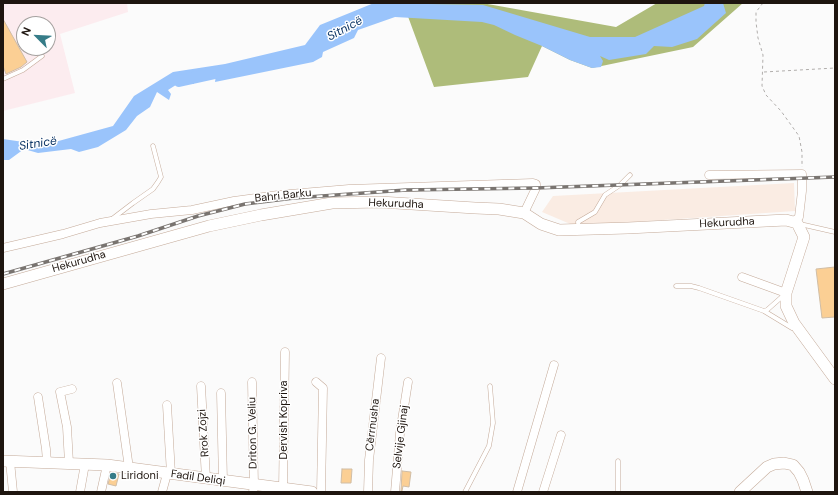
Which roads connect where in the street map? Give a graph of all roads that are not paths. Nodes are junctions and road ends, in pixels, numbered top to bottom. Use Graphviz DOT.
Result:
graph roads {
  1 [pos="42,56"];
  2 [pos="3,79"];
  3 [pos="153,146"];
  4 [pos="630,175"];
  5 [pos="708,175"];
  6 [pos="524,212"];
  7 [pos="109,222"];
  8 [pos="795,222"];
  9 [pos="579,229"];
  10 [pos="835,232"];
  11 [pos="3,248"];
  12 [pos="742,278"];
  13 [pos="3,284"];
  14 [pos="676,286"];
  15 [pos="786,293"];
  16 [pos="764,311"];
  17 [pos="801,333"];
  18 [pos="284,352"];
  19 [pos="381,358"];
  20 [pos="554,365"];
  21 [pos="835,380"];
  22 [pos="252,382"];
  23 [pos="316,382"];
  24 [pos="408,382"];
  25 [pos="117,383"];
  26 [pos="201,386"];
  27 [pos="490,386"];
  28 [pos="72,389"];
  29 [pos="220,393"];
  30 [pos="38,397"];
  31 [pos="167,405"];
  32 [pos="561,435"];
  33 [pos="7,461"];
  34 [pos="618,461"];
  35 [pos="47,462"];
  36 [pos="69,463"];
  37 [pos="85,464"];
  38 [pos="107,466"];
  39 [pos="129,468"];
  40 [pos="169,474"];
  41 [pos="206,479"];
  42 [pos="223,481"];
  43 [pos="253,489"];
  44 [pos="283,489"];
  45 [pos="13,492"];
  46 [pos="80,492"];
  47 [pos="101,492"];
  48 [pos="162,492"];
  49 [pos="306,492"];
  50 [pos="321,492"];
  51 [pos="368,492"];
  52 [pos="395,492"];
  53 [pos="465,492"];
  54 [pos="517,492"];
  55 [pos="544,492"];
  56 [pos="618,492"];
  57 [pos="740,492"];
  58 [pos="807,492"];
  1 -- 2 [label="lane"];
  3 -- 7 [label="lane"];
  4 -- 9 [label="lane"];
  5 -- 8 [label="street"];
  6 -- 7 [label="street, Bahri Barku"];
  6 -- 9 [label="main road, Hekurudha"];
  6 -- 13 [label="main road, Hekurudha"];
  7 -- 11 [label="street, Bahri Barku"];
  8 -- 9 [label="main road, Hekurudha"];
  8 -- 10 [label="lane"];
  8 -- 15 [label="main road"];
  12 -- 15 [label="street"];
  14 -- 16 [label="lane"];
  15 -- 16 [label="lane"];
  15 -- 17 [label="main road"];
  16 -- 17 [label="lane"];
  17 -- 21 [label="main road"];
  18 -- 44 [label="street, Dervish Kopriva"];
  19 -- 51 [label="street, Cërrnusha"];
  20 -- 54 [label="street"];
  22 -- 43 [label="street, Driton G. Veliu"];
  23 -- 50 [label="street"];
  24 -- 52 [label="street, Selvije Gjinaj"];
  25 -- 39 [label="street"];
  26 -- 41 [label="street, Rrok Zojzi"];
  27 -- 53 [label="lane"];
  28 -- 36 [label="street"];
  29 -- 42 [label="street"];
  30 -- 35 [label="street"];
  31 -- 40 [label="street"];
  32 -- 55 [label="street"];
  33 -- 35 [label="main road, Fadil Deliqi"];
  33 -- 45 [label="street"];
  34 -- 56 [label="lane"];
  35 -- 36 [label="main road, Fadil Deliqi"];
  36 -- 37 [label="main road, Fadil Deliqi"];
  37 -- 38 [label="main road, Fadil Deliqi"];
  37 -- 46 [label="street"];
  38 -- 39 [label="main road, Fadil Deliqi"];
  38 -- 47 [label="street"];
  39 -- 40 [label="main road, Fadil Deliqi"];
  40 -- 41 [label="main road, Fadil Deliqi"];
  40 -- 48 [label="street"];
  41 -- 42 [label="main road, Fadil Deliqi"];
  42 -- 43 [label="main road, Fadil Deliqi"];
  43 -- 44 [label="main road, Fadil Deliqi"];
  44 -- 49 [label="main road, Fadil Deliqi"];
  57 -- 58 [label="main road"];
}
